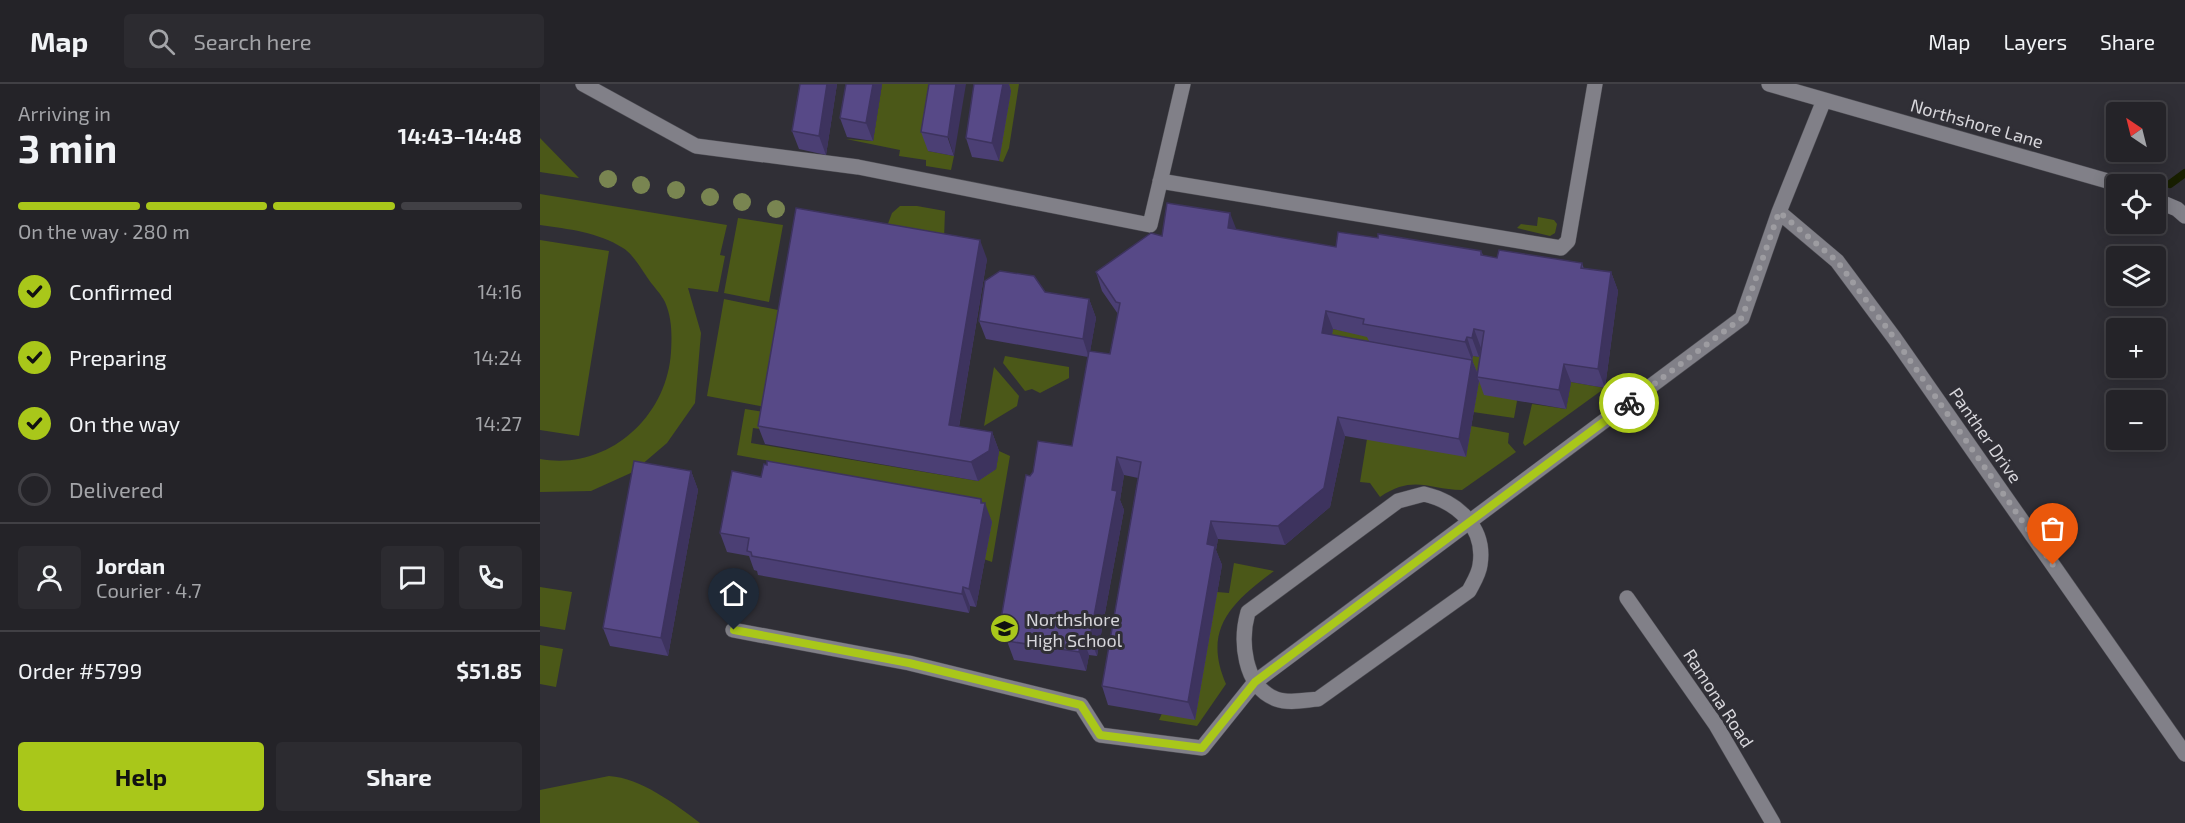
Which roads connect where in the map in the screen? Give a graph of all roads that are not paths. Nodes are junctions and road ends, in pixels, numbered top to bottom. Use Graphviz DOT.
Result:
graph roads {
  1 [pos="583,84"];
  2 [pos="1183,84"];
  3 [pos="1595,84"];
  4 [pos="1769,84"];
  5 [pos="1824,100"];
  6 [pos="1160,181"];
  7 [pos="2106,181"];
  8 [pos="2166,204"];
  9 [pos="1779,212"];
  10 [pos="2185,216"];
  11 [pos="1472,522"];
  12 [pos="1627,598"];
  13 [pos="734,630"];
  14 [pos="1255,682"];
  15 [pos="2185,754"];
  16 [pos="1773,823"];
  1 -- 6 [label="street"];
  2 -- 6 [label="street"];
  3 -- 6 [label="street"];
  4 -- 5 [label="street, Northshore Lane"];
  5 -- 7 [label="street, Northshore Lane"];
  5 -- 9 [label="street"];
  8 -- 10 [label="street"];
  9 -- 11 [label="street"];
  9 -- 15 [label="street, Panther Drive"];
  11 -- 14 [label="street"];
  11 -- 14 [label="street"];
  11 -- 14 [label="street"];
  12 -- 16 [label="street, Ramona Road"];
  13 -- 14 [label="street"];
}
